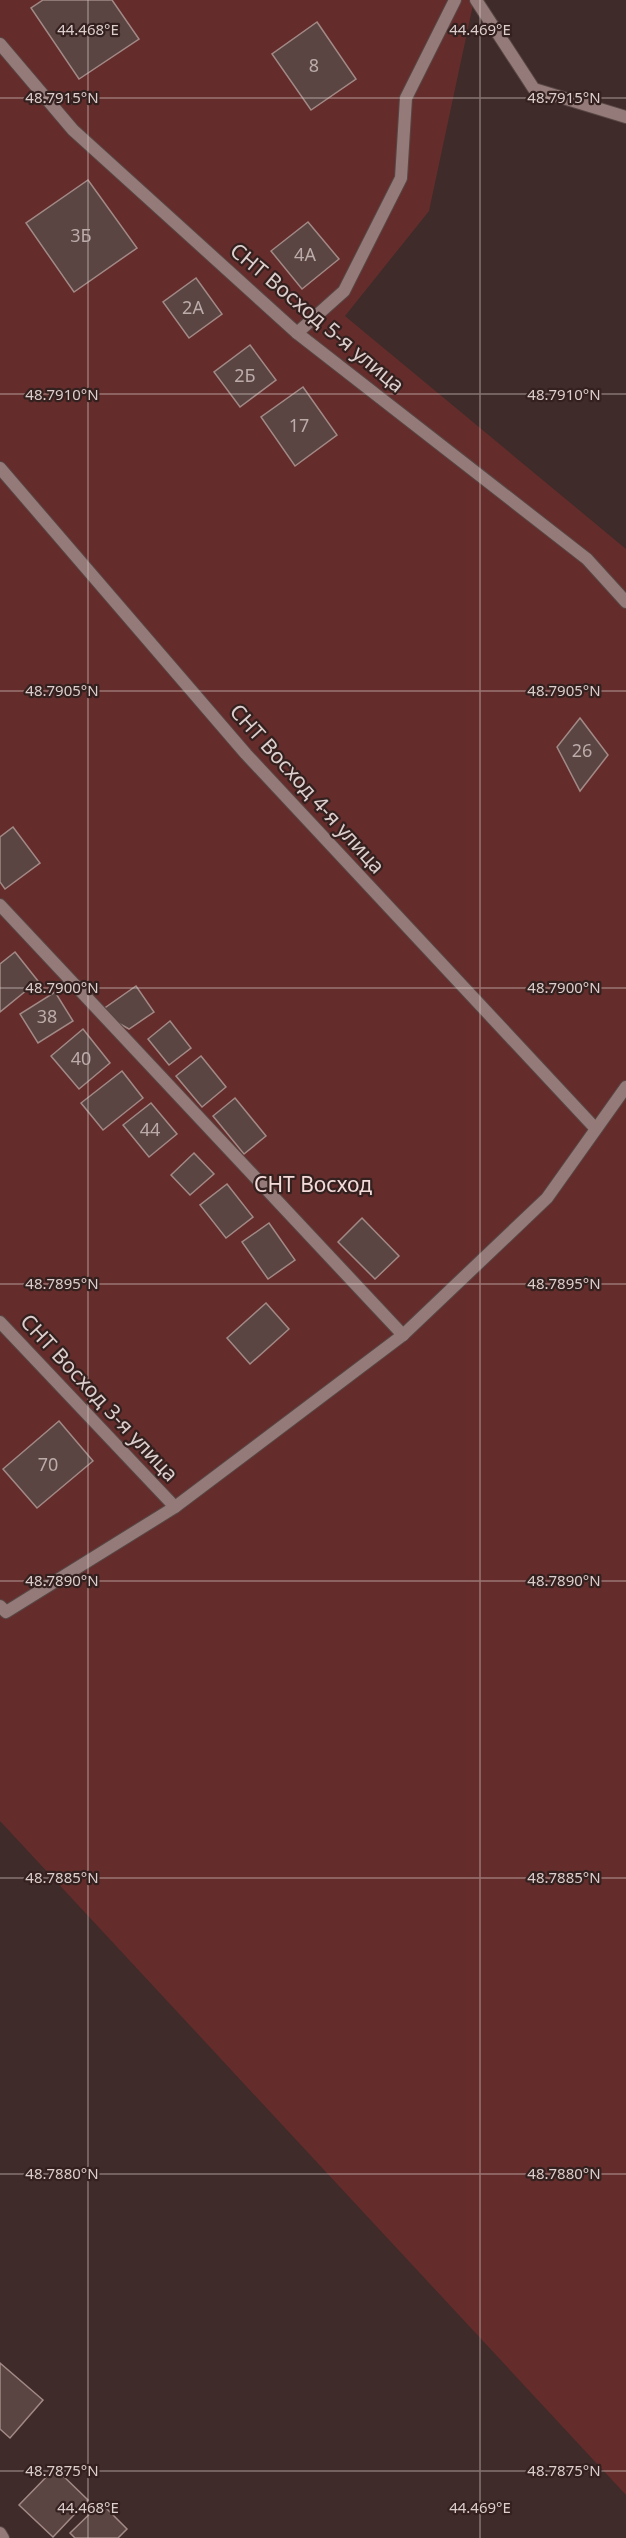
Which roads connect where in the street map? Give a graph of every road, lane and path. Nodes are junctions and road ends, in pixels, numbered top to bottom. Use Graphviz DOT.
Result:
graph roads {
  1 [pos="455,0"];
  2 [pos="476,0"];
  3 [pos="0,44"];
  4 [pos="626,117"];
  5 [pos="297,333"];
  6 [pos="0,468"];
  7 [pos="626,602"];
  8 [pos="0,905"];
  9 [pos="626,1087"];
  10 [pos="595,1128"];
  11 [pos="0,1322"];
  12 [pos="403,1335"];
  13 [pos="175,1507"];
  14 [pos="2,1612"];
  15 [pos="0,2533"];
  16 [pos="3,2538"];
  1 -- 5 [label="street"];
  2 -- 4 [label="street"];
  3 -- 5 [label="street, СНТ Восход 5-я улица"];
  5 -- 7 [label="street, СНТ Восход 5-я улица"];
  6 -- 10 [label="street, СНТ Восход 4-я улица"];
  8 -- 12 [label="street"];
  9 -- 10 [label="street"];
  10 -- 12 [label="street"];
  11 -- 13 [label="street, СНТ Восход 3-я улица"];
  12 -- 13 [label="street"];
  13 -- 14 [label="street, СНТ Восход 3-я улица"];
  15 -- 16 [label="street"];
}
